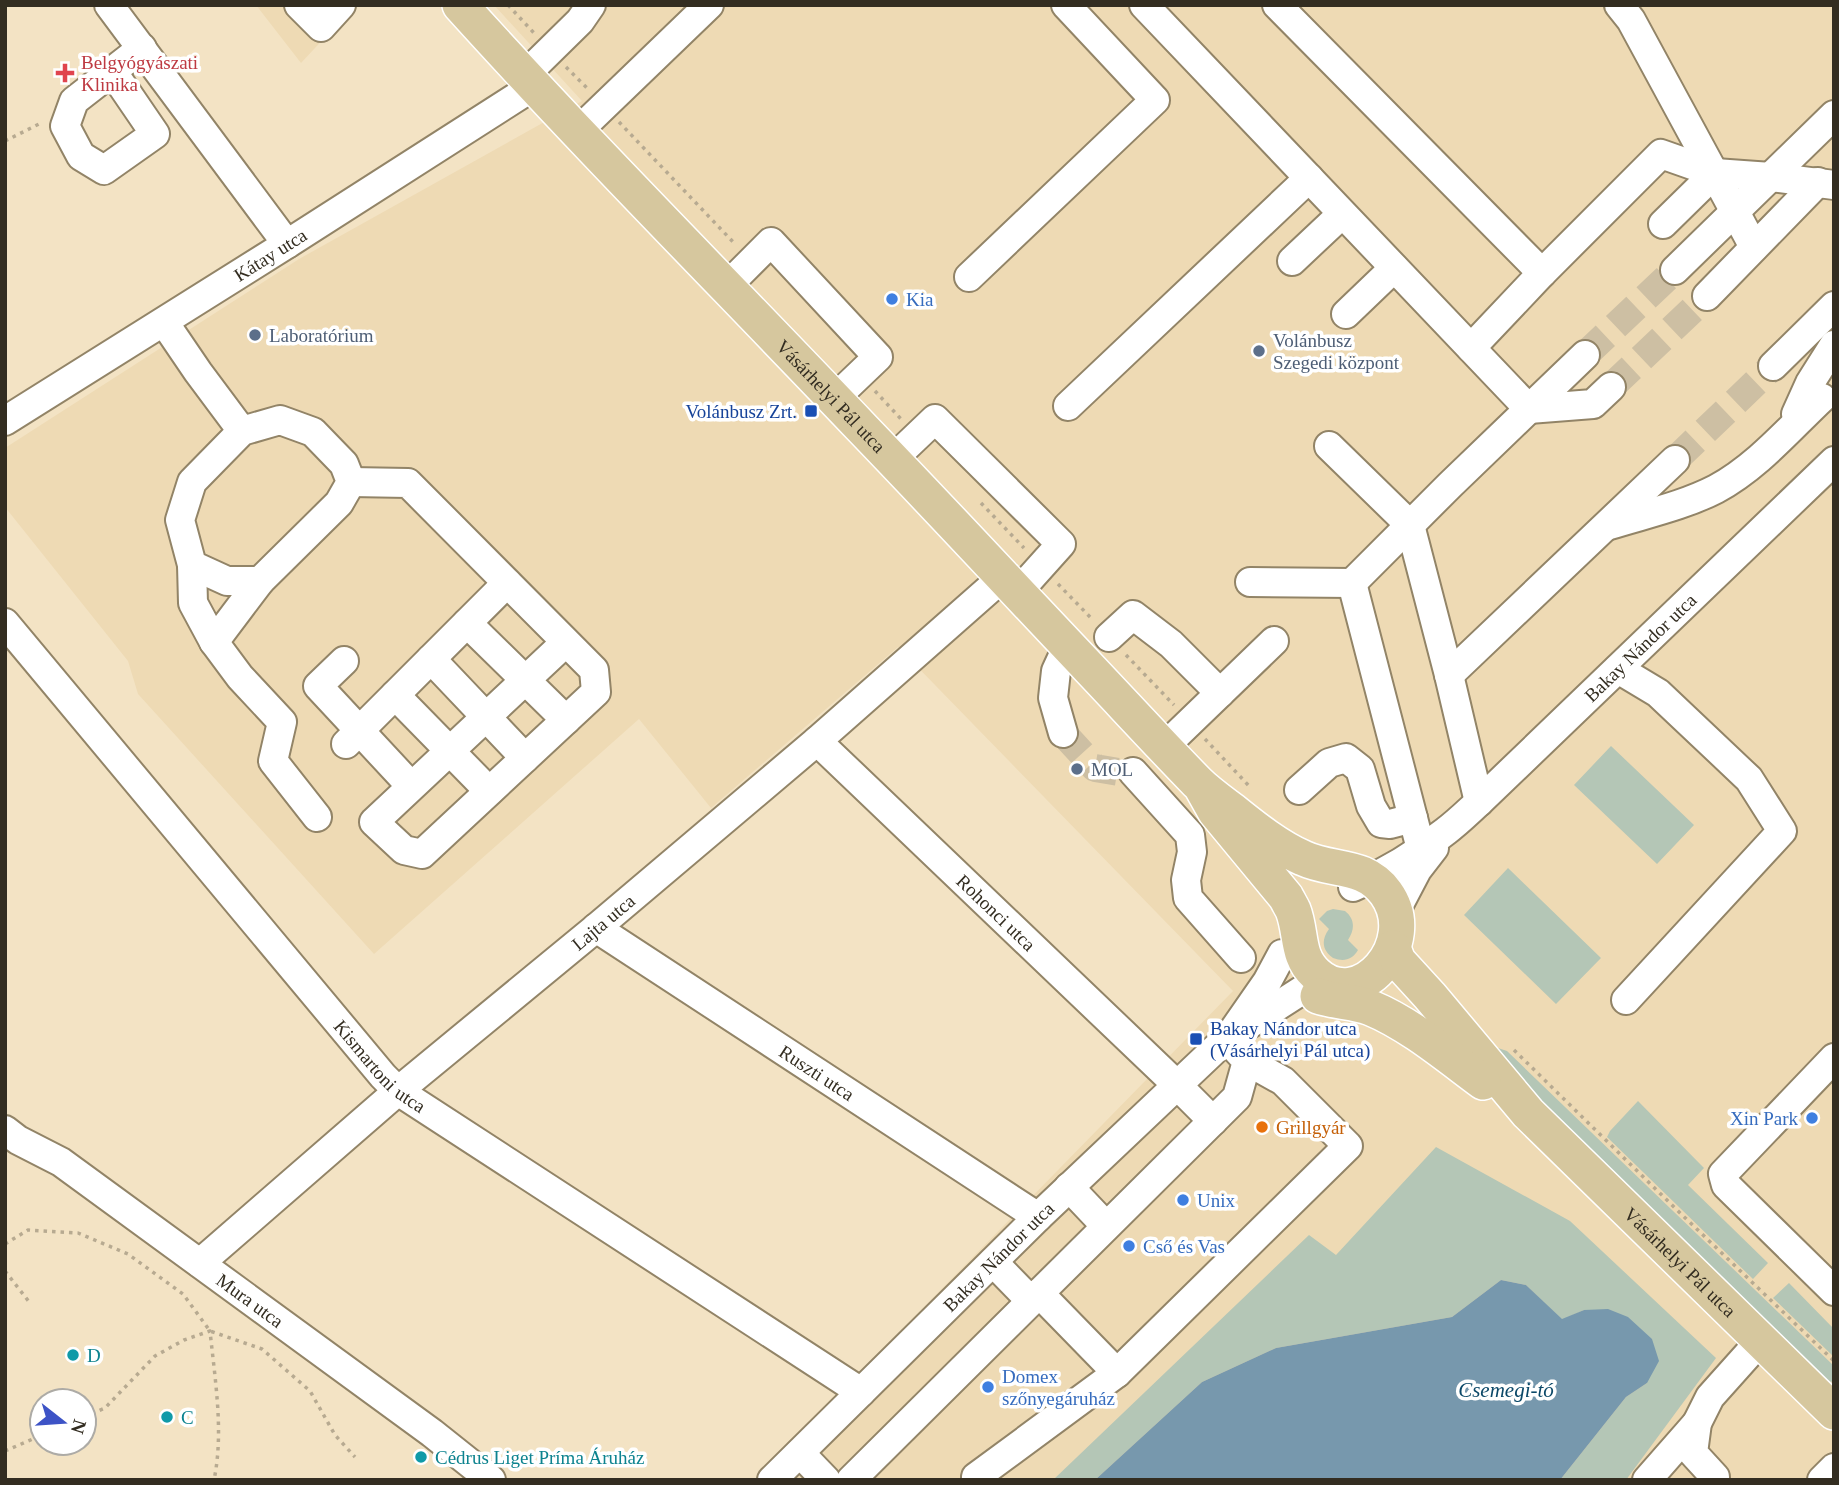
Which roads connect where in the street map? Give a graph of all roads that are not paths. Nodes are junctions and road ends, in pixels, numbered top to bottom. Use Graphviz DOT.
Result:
graph roads {
  1 [pos="109,5"];
  2 [pos="299,5"];
  3 [pos="341,5"];
  4 [pos="460,5"];
  5 [pos="591,5"];
  6 [pos="709,5"];
  7 [pos="1066,5"];
  8 [pos="1144,5"];
  9 [pos="1277,5"];
  10 [pos="1619,5"];
  11 [pos="142,48"];
  12 [pos="113,71"];
  13 [pos="529,81"];
  14 [pos="1834,115"];
  15 [pos="578,131"];
  16 [pos="1715,173"];
  17 [pos="1771,177"];
  18 [pos="1309,178"];
  19 [pos="1826,184"];
  20 [pos="1736,212"];
  21 [pos="1342,214"];
  22 [pos="1663,224"];
  23 [pos="287,244"];
  24 [pos="1755,247"];
  25 [pos="1293,261"];
  26 [pos="1394,268"];
  27 [pos="1675,270"];
  28 [pos="1542,273"];
  29 [pos="969,277"];
  30 [pos="726,287"];
  31 [pos="1707,296"];
  32 [pos="1834,306"];
  33 [pos="1346,313"];
  34 [pos="164,322"];
  35 [pos="1834,345"];
  36 [pos="1471,348"];
  37 [pos="1586,355"];
  38 [pos="1773,366"];
  39 [pos="1611,387"];
  40 [pos="1822,398"];
  41 [pos="834,399"];
  42 [pos="1068,406"];
  43 [pos="1529,409"];
  44 [pos="5,421"];
  45 [pos="1789,429"];
  46 [pos="242,431"];
  47 [pos="1329,446"];
  48 [pos="892,460"];
  49 [pos="1675,460"];
  50 [pos="1834,461"];
  51 [pos="351,482"];
  52 [pos="1410,525"];
  53 [pos="1606,526"];
  54 [pos="192,565"];
  55 [pos="260,582"];
  56 [pos="1250,582"];
  57 [pos="507,583"];
  58 [pos="1352,583"];
  59 [pos="1010,584"];
  60 [pos="467,622"];
  61 [pos="5,623"];
  62 [pos="1109,637"];
  63 [pos="1274,641"];
  64 [pos="214,642"];
  65 [pos="566,642"];
  66 [pos="1068,645"];
  67 [pos="431,659"];
  68 [pos="344,661"];
  69 [pos="1618,669"];
  70 [pos="1449,676"];
  71 [pos="525,680"];
  72 [pos="1220,693"];
  73 [pos="395,695"];
  74 [pos="486,717"];
  75 [pos="566,720"];
  76 [pos="1063,733"];
  77 [pos="353,737"];
  78 [pos="817,741"];
  79 [pos="1166,749"];
  80 [pos="449,751"];
  81 [pos="525,758"];
  82 [pos="411,786"];
  83 [pos="1201,786"];
  84 [pos="1300,790"];
  85 [pos="489,792"];
  86 [pos="1479,802"];
  87 [pos="317,817"];
  88 [pos="1413,818"];
  89 [pos="1446,832"];
  90 [pos="1421,849"];
  91 [pos="1350,884"];
  92 [pos="1395,912"];
  93 [pos="596,928"];
  94 [pos="1287,928"];
  95 [pos="1389,956"];
  96 [pos="1241,958"];
  97 [pos="1327,986"];
  98 [pos="1626,1000"];
  99 [pos="1418,1035"];
  100 [pos="1227,1037"];
  101 [pos="1834,1058"];
  102 [pos="1247,1061"];
  103 [pos="1177,1085"];
  104 [pos="398,1091"];
  105 [pos="1528,1113"];
  106 [pos="1213,1121"];
  107 [pos="9,1143"];
  108 [pos="1069,1188"];
  109 [pos="1038,1217"];
  110 [pos="1106,1226"];
  111 [pos="993,1262"];
  112 [pos="200,1263"];
  113 [pos="1834,1291"];
  114 [pos="1035,1297"];
  115 [pos="1760,1340"];
  116 [pos="1118,1373"];
  117 [pos="861,1392"];
  118 [pos="1834,1412"];
  119 [pos="1697,1423"];
  120 [pos="800,1453"];
  121 [pos="1834,1468"];
  122 [pos="976,1477"];
  123 [pos="1715,1477"];
  124 [pos="491,1480"];
  125 [pos="772,1480"];
  126 [pos="826,1480"];
  127 [pos="851,1480"];
  128 [pos="1647,1480"];
  129 [pos="1822,1480"];
  1 -- 11 [label="street"];
  2 -- 3 [label="street"];
  4 -- 13 [label="main road, Vásárhelyi Pál utca"];
  5 -- 13 [label="street, Kátay utca"];
  6 -- 15 [label="street"];
  7 -- 29 [label="street"];
  8 -- 18 [label="street"];
  9 -- 28 [label="street"];
  10 -- 16 [label="street"];
  11 -- 12 [label="street"];
  11 -- 23 [label="street"];
  12 -- 12 [label="street"];
  13 -- 15 [label="main road, Vásárhelyi Pál utca"];
  13 -- 23 [label="street, Kátay utca"];
  14 -- 17 [label="street"];
  15 -- 30 [label="main road, Vásárhelyi Pál utca"];
  16 -- 17 [label="street"];
  16 -- 20 [label="street"];
  16 -- 22 [label="street"];
  16 -- 28 [label="street"];
  17 -- 19 [label="street"];
  17 -- 20 [label="street"];
  18 -- 21 [label="street"];
  18 -- 42 [label="street"];
  19 -- 24 [label="street"];
  20 -- 24 [label="street"];
  20 -- 27 [label="street"];
  21 -- 25 [label="street"];
  21 -- 26 [label="street"];
  23 -- 34 [label="street, Kátay utca"];
  24 -- 31 [label="street"];
  26 -- 33 [label="street"];
  26 -- 36 [label="street"];
  28 -- 36 [label="street"];
  30 -- 41 [label="main road, Vásárhelyi Pál utca"];
  30 -- 41 [label="street"];
  32 -- 38 [label="street"];
  34 -- 44 [label="street, Kátay utca"];
  34 -- 46 [label="street"];
  35 -- 45 [label="street"];
  36 -- 43 [label="street"];
  37 -- 43 [label="street"];
  39 -- 43 [label="street"];
  40 -- 45 [label="street"];
  41 -- 48 [label="main road, Vásárhelyi Pál utca"];
  43 -- 52 [label="street"];
  45 -- 53 [label="street"];
  46 -- 51 [label="street"];
  46 -- 54 [label="street"];
  47 -- 52 [label="street"];
  48 -- 59 [label="main road, Vásárhelyi Pál utca"];
  48 -- 59 [label="street, Lajta utca"];
  49 -- 53 [label="street"];
  50 -- 69 [label="street, Bakay Nándor utca"];
  51 -- 55 [label="street"];
  51 -- 57 [label="street"];
  52 -- 58 [label="street"];
  52 -- 70 [label="street"];
  53 -- 70 [label="street"];
  54 -- 55 [label="street"];
  54 -- 64 [label="street"];
  55 -- 64 [label="street"];
  56 -- 58 [label="street"];
  57 -- 60 [label="street"];
  57 -- 65 [label="street"];
  58 -- 88 [label="street"];
  59 -- 66 [label="main road, Vásárhelyi Pál utca"];
  59 -- 78 [label="street, Lajta utca"];
  60 -- 67 [label="street"];
  60 -- 71 [label="street"];
  61 -- 104 [label="street, Kismartoni utca"];
  62 -- 72 [label="street"];
  63 -- 72 [label="street"];
  64 -- 87 [label="street"];
  65 -- 71 [label="street"];
  65 -- 75 [label="street"];
  66 -- 76 [label="street"];
  66 -- 79 [label="main road, Vásárhelyi Pál utca"];
  67 -- 73 [label="street"];
  67 -- 74 [label="street"];
  68 -- 77 [label="street"];
  69 -- 86 [label="street, Bakay Nándor utca"];
  69 -- 98 [label="street"];
  70 -- 86 [label="street"];
  71 -- 74 [label="street"];
  71 -- 75 [label="street"];
  72 -- 79 [label="street"];
  73 -- 77 [label="street"];
  73 -- 80 [label="street"];
  74 -- 80 [label="street"];
  74 -- 81 [label="street"];
  75 -- 81 [label="street"];
  77 -- 82 [label="street"];
  78 -- 93 [label="street, Lajta utca"];
  78 -- 103 [label="street, Rohonci utca"];
  79 -- 83 [label="main road, Vásárhelyi Pál utca"];
  79 -- 96 [label="street"];
  80 -- 82 [label="street"];
  80 -- 85 [label="street"];
  81 -- 85 [label="street"];
  82 -- 85 [label="street"];
  83 -- 91 [label="main road, Vásárhelyi Pál utca"];
  83 -- 94 [label="main road, Vásárhelyi Pál utca"];
  84 -- 88 [label="street"];
  86 -- 89 [label="street, Bakay Nándor utca"];
  88 -- 90 [label="street"];
  89 -- 90 [label="street, Bakay Nándor utca"];
  89 -- 92 [label="street, Bakay Nándor utca"];
  90 -- 91 [label="street, Bakay Nándor utca"];
  91 -- 92 [label="main road, Vásárhelyi Pál utca"];
  91 -- 94 [label="main road"];
  91 -- 95 [label="main road, Vásárhelyi Pál utca"];
  92 -- 95 [label="main road"];
  93 -- 104 [label="street, Lajta utca"];
  93 -- 109 [label="street, Ruszti utca"];
  94 -- 97 [label="main road, Vásárhelyi Pál utca"];
  94 -- 97 [label="main road, Vásárhelyi Pál utca"];
  94 -- 100 [label="street, Bakay Nándor utca"];
  95 -- 97 [label="main road"];
  95 -- 105 [label="main road, Vásárhelyi Pál utca"];
  97 -- 99 [label="main road, Vásárhelyi Pál utca"];
  97 -- 99 [label="main road, Vásárhelyi Pál utca"];
  97 -- 100 [label="street, Bakay Nándor utca"];
  99 -- 105 [label="main road, Vásárhelyi Pál utca"];
  100 -- 102 [label="street"];
  100 -- 103 [label="street, Bakay Nándor utca"];
  101 -- 113 [label="street"];
  102 -- 106 [label="street"];
  102 -- 116 [label="street"];
  103 -- 106 [label="street, Rohonci utca"];
  103 -- 108 [label="street, Bakay Nándor utca"];
  104 -- 112 [label="street, Lajta utca"];
  104 -- 117 [label="street, Kismartoni utca"];
  105 -- 115 [label="main road, Vásárhelyi Pál utca"];
  106 -- 110 [label="street"];
  107 -- 112 [label="street, Mura utca"];
  108 -- 109 [label="street, Bakay Nándor utca"];
  108 -- 110 [label="street"];
  109 -- 111 [label="street, Bakay Nándor utca"];
  110 -- 114 [label="street"];
  111 -- 114 [label="street"];
  111 -- 117 [label="street, Bakay Nándor utca"];
  112 -- 124 [label="street, Mura utca"];
  114 -- 116 [label="street"];
  114 -- 127 [label="street"];
  115 -- 118 [label="main road, Vásárhelyi Pál utca"];
  115 -- 119 [label="street"];
  116 -- 122 [label="street"];
  117 -- 120 [label="street, Bakay Nándor utca"];
  119 -- 123 [label="street"];
  119 -- 128 [label="street"];
  120 -- 125 [label="street, Bakay Nándor utca"];
  120 -- 126 [label="street"];
  121 -- 129 [label="street"];
}
